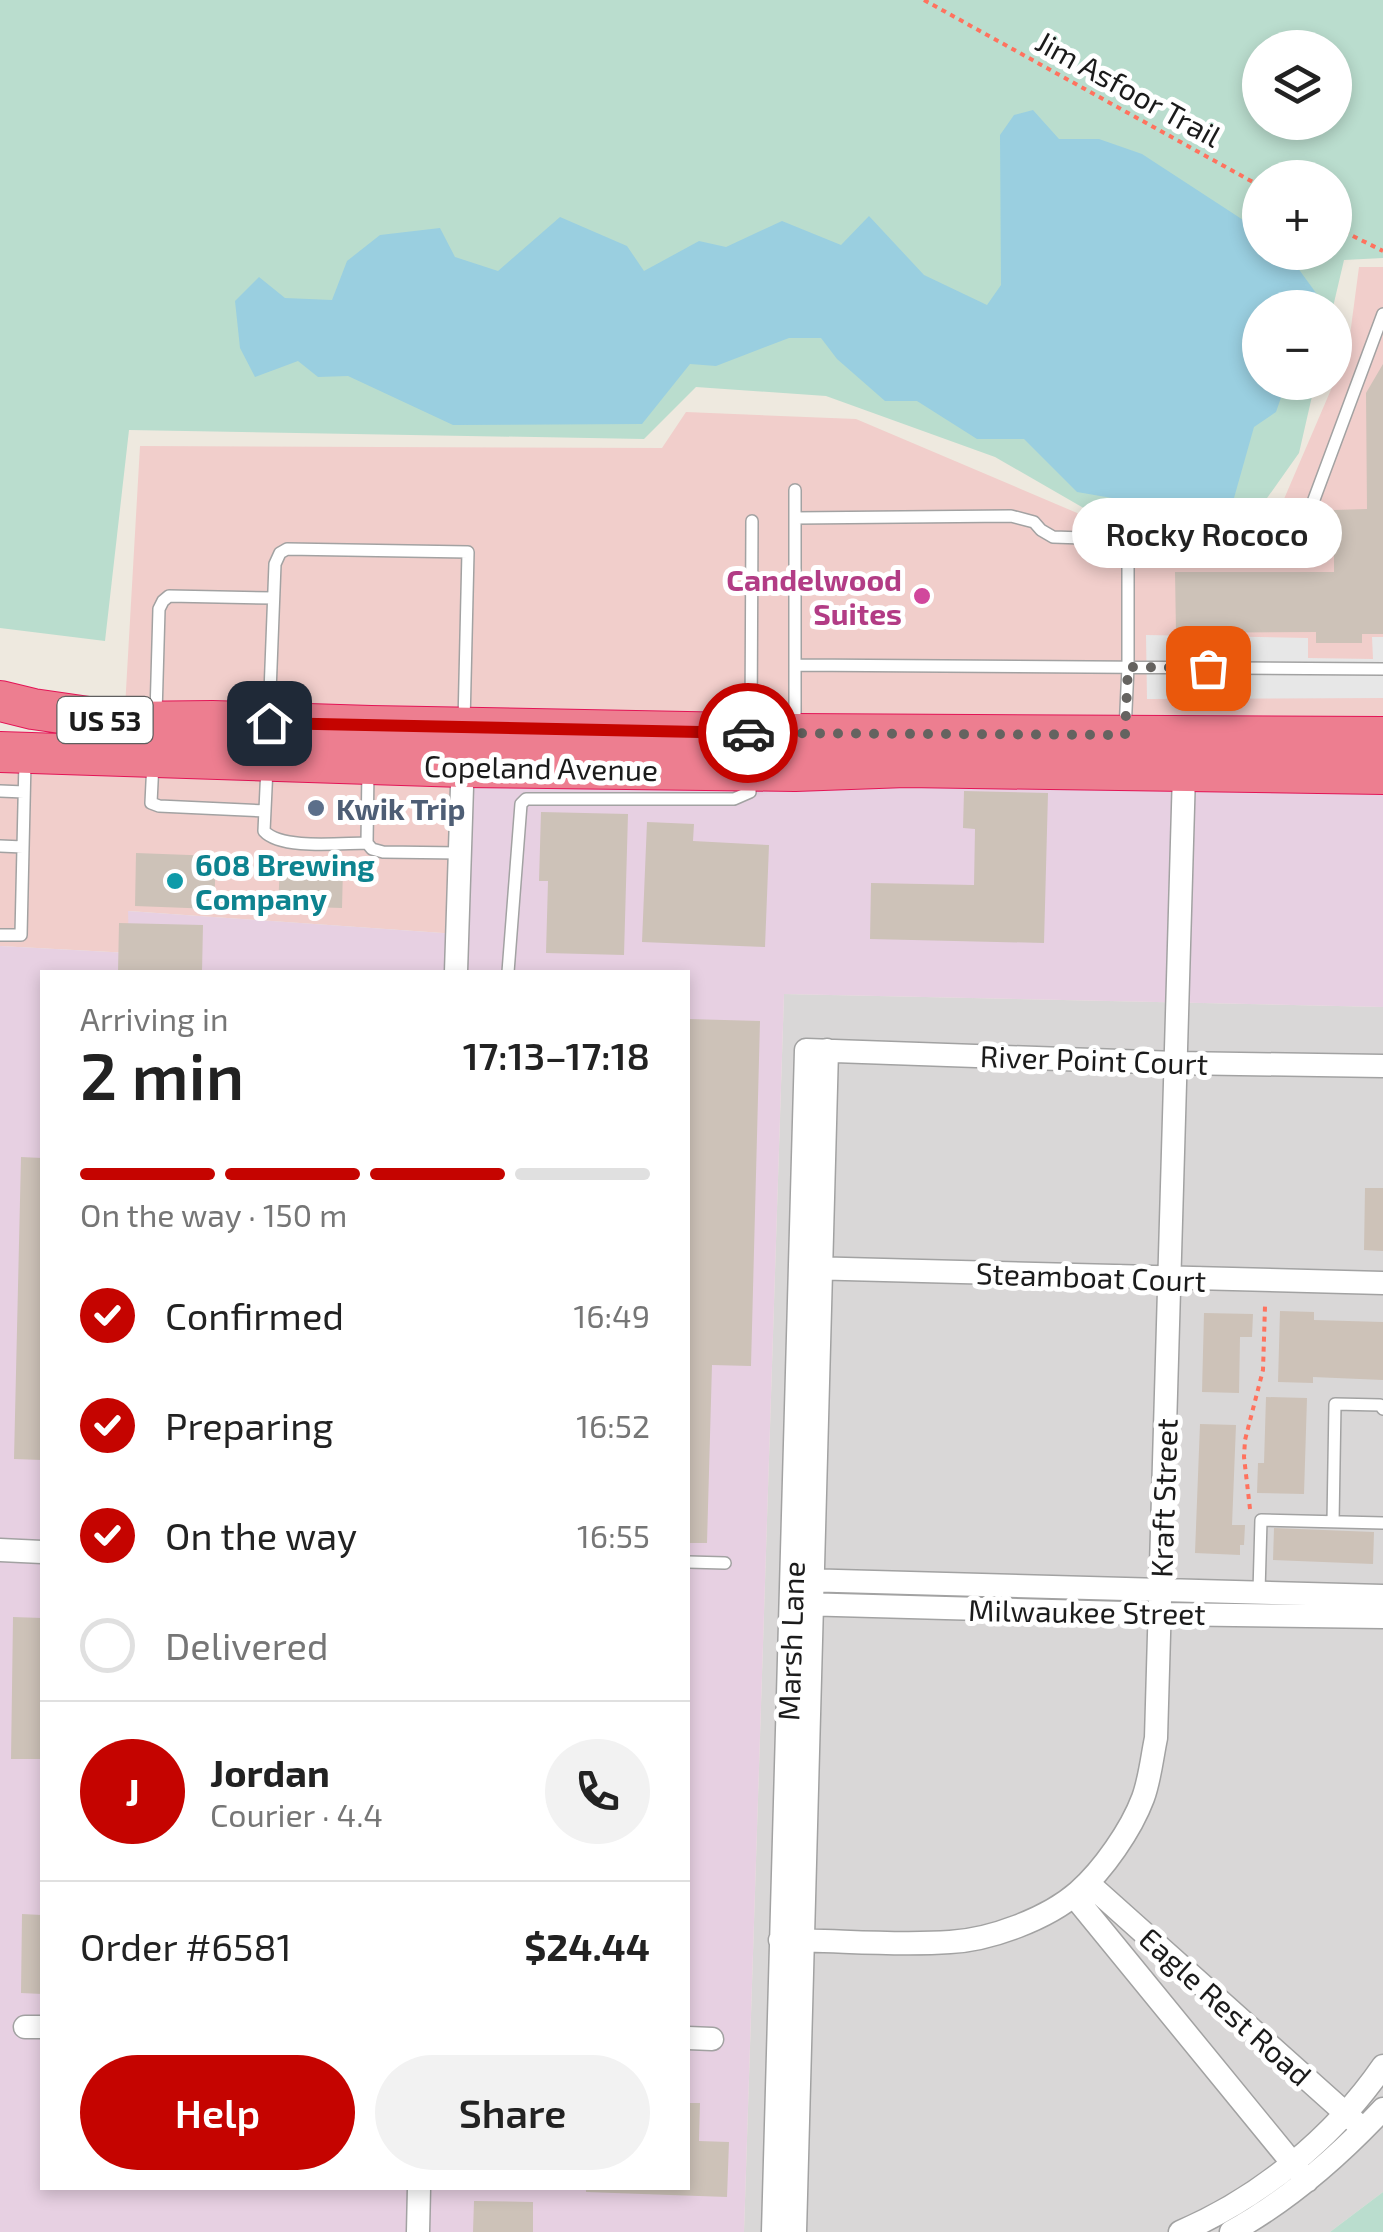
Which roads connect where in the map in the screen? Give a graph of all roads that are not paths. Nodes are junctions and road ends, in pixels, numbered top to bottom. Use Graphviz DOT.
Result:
graph roads {
  1 [pos="1383,314"];
  2 [pos="795,490"];
  3 [pos="795,518"];
  4 [pos="752,521"];
  5 [pos="1128,546"];
  6 [pos="273,598"];
  7 [pos="795,665"];
  8 [pos="1128,667"];
  9 [pos="1383,669"];
  10 [pos="0,701"];
  11 [pos="464,728"];
  12 [pos="1125,735"];
  13 [pos="1383,738"];
  14 [pos="154,740"];
  15 [pos="268,742"];
  16 [pos="751,752"];
  17 [pos="795,752"];
  18 [pos="368,764"];
  19 [pos="16,765"];
  20 [pos="463,767"];
  21 [pos="982,768"];
  22 [pos="1184,772"];
  23 [pos="1383,774"];
  24 [pos="0,791"];
  25 [pos="265,811"];
  26 [pos="367,843"];
  27 [pos="0,846"];
  28 [pos="23,847"];
  29 [pos="460,853"];
  30 [pos="0,934"];
  31 [pos="456,970"];
  32 [pos="508,970"];
  33 [pos="816,1050"];
  34 [pos="1176,1063"];
  35 [pos="1383,1066"];
  36 [pos="810,1268"];
  37 [pos="1170,1279"];
  38 [pos="1383,1283"];
  39 [pos="1383,1408"];
  40 [pos="1333,1522"];
  41 [pos="1383,1524"];
  42 [pos="0,1550"];
  43 [pos="40,1552"];
  44 [pos="690,1562"];
  45 [pos="725,1563"];
  46 [pos="1160,1590"];
  47 [pos="802,1592"];
  48 [pos="1259,1592"];
  49 [pos="1383,1596"];
  50 [pos="1160,1614"];
  51 [pos="1383,1617"];
  52 [pos="1081,1889"];
  53 [pos="791,1940"];
  54 [pos="690,2038"];
  55 [pos="712,2039"];
  56 [pos="1383,2066"];
  57 [pos="1383,2109"];
  58 [pos="1355,2122"];
  59 [pos="1300,2172"];
  60 [pos="419,2190"];
  61 [pos="418,2232"];
  62 [pos="773,2232"];
  63 [pos="795,2232"];
  64 [pos="1180,2232"];
  65 [pos="1231,2232"];
  1 -- 5 [label="lane"];
  2 -- 3 [label="lane"];
  3 -- 5 [label="lane"];
  3 -- 7 [label="lane"];
  4 -- 16 [label="lane"];
  5 -- 8 [label="lane"];
  6 -- 11 [label="lane"];
  6 -- 14 [label="lane"];
  6 -- 15 [label="lane"];
  7 -- 8 [label="lane"];
  7 -- 17 [label="lane"];
  8 -- 9 [label="lane"];
  8 -- 12 [label="lane"];
  10 -- 14 [label="highway, US 53"];
  11 -- 15 [label="highway, Copeland Avenue / US 53"];
  11 -- 16 [label="highway, Copeland Avenue / US 53"];
  11 -- 20 [label="street"];
  12 -- 13 [label="highway, Copeland Avenue / US 53"];
  12 -- 17 [label="highway, Copeland Avenue / US 53"];
  12 -- 21 [label="highway"];
  14 -- 15 [label="highway, Copeland Avenue / US 53"];
  14 -- 15 [label="highway, Copeland Avenue / US 53"];
  14 -- 19 [label="highway, Copeland Avenue / US 53"];
  14 -- 25 [label="lane"];
  15 -- 18 [label="highway, Copeland Avenue / US 53"];
  15 -- 25 [label="lane"];
  16 -- 17 [label="highway, Copeland Avenue / US 53"];
  16 -- 20 [label="highway, Copeland Avenue / US 53"];
  16 -- 32 [label="lane"];
  17 -- 21 [label="highway, Copeland Avenue / US 53"];
  18 -- 20 [label="highway, Copeland Avenue / US 53"];
  18 -- 26 [label="lane"];
  19 -- 24 [label="lane"];
  19 -- 28 [label="lane"];
  20 -- 29 [label="street"];
  21 -- 22 [label="highway, Copeland Avenue / US 53"];
  22 -- 23 [label="highway, Copeland Avenue / US 53"];
  22 -- 34 [label="street, Kraft Street"];
  25 -- 26 [label="lane"];
  26 -- 29 [label="lane"];
  27 -- 28 [label="lane"];
  28 -- 30 [label="lane"];
  29 -- 31 [label="street"];
  33 -- 34 [label="street, River Point Court"];
  33 -- 36 [label="street, Marsh Lane"];
  34 -- 35 [label="street, River Point Court"];
  34 -- 37 [label="street, Kraft Street"];
  36 -- 37 [label="street, Steamboat Court"];
  36 -- 47 [label="street, Marsh Lane"];
  37 -- 38 [label="street, Steamboat Court"];
  37 -- 46 [label="street, Kraft Street"];
  39 -- 40 [label="lane"];
  40 -- 41 [label="lane"];
  40 -- 48 [label="lane"];
  42 -- 43 [label="street"];
  44 -- 45 [label="lane"];
  46 -- 47 [label="street, Milwaukee Street"];
  46 -- 48 [label="street, Milwaukee Street"];
  46 -- 50 [label="street, Kraft Street"];
  47 -- 50 [label="street, Milwaukee Street"];
  47 -- 53 [label="street, Marsh Lane"];
  48 -- 49 [label="street, Milwaukee Street"];
  50 -- 51 [label="street, Milwaukee Street"];
  50 -- 52 [label="street, Kraft Street"];
  52 -- 53 [label="street, Kraft Street"];
  52 -- 58 [label="street, Eagle Rest Road"];
  52 -- 59 [label="street, Eagle Rest Road"];
  53 -- 62 [label="street, Marsh Lane"];
  53 -- 63 [label="street, Marsh Lane"];
  54 -- 55 [label="street"];
  56 -- 58 [label="street"];
  57 -- 58 [label="street"];
  58 -- 59 [label="street"];
  59 -- 64 [label="street"];
  59 -- 65 [label="street"];
  60 -- 61 [label="street"];
}
